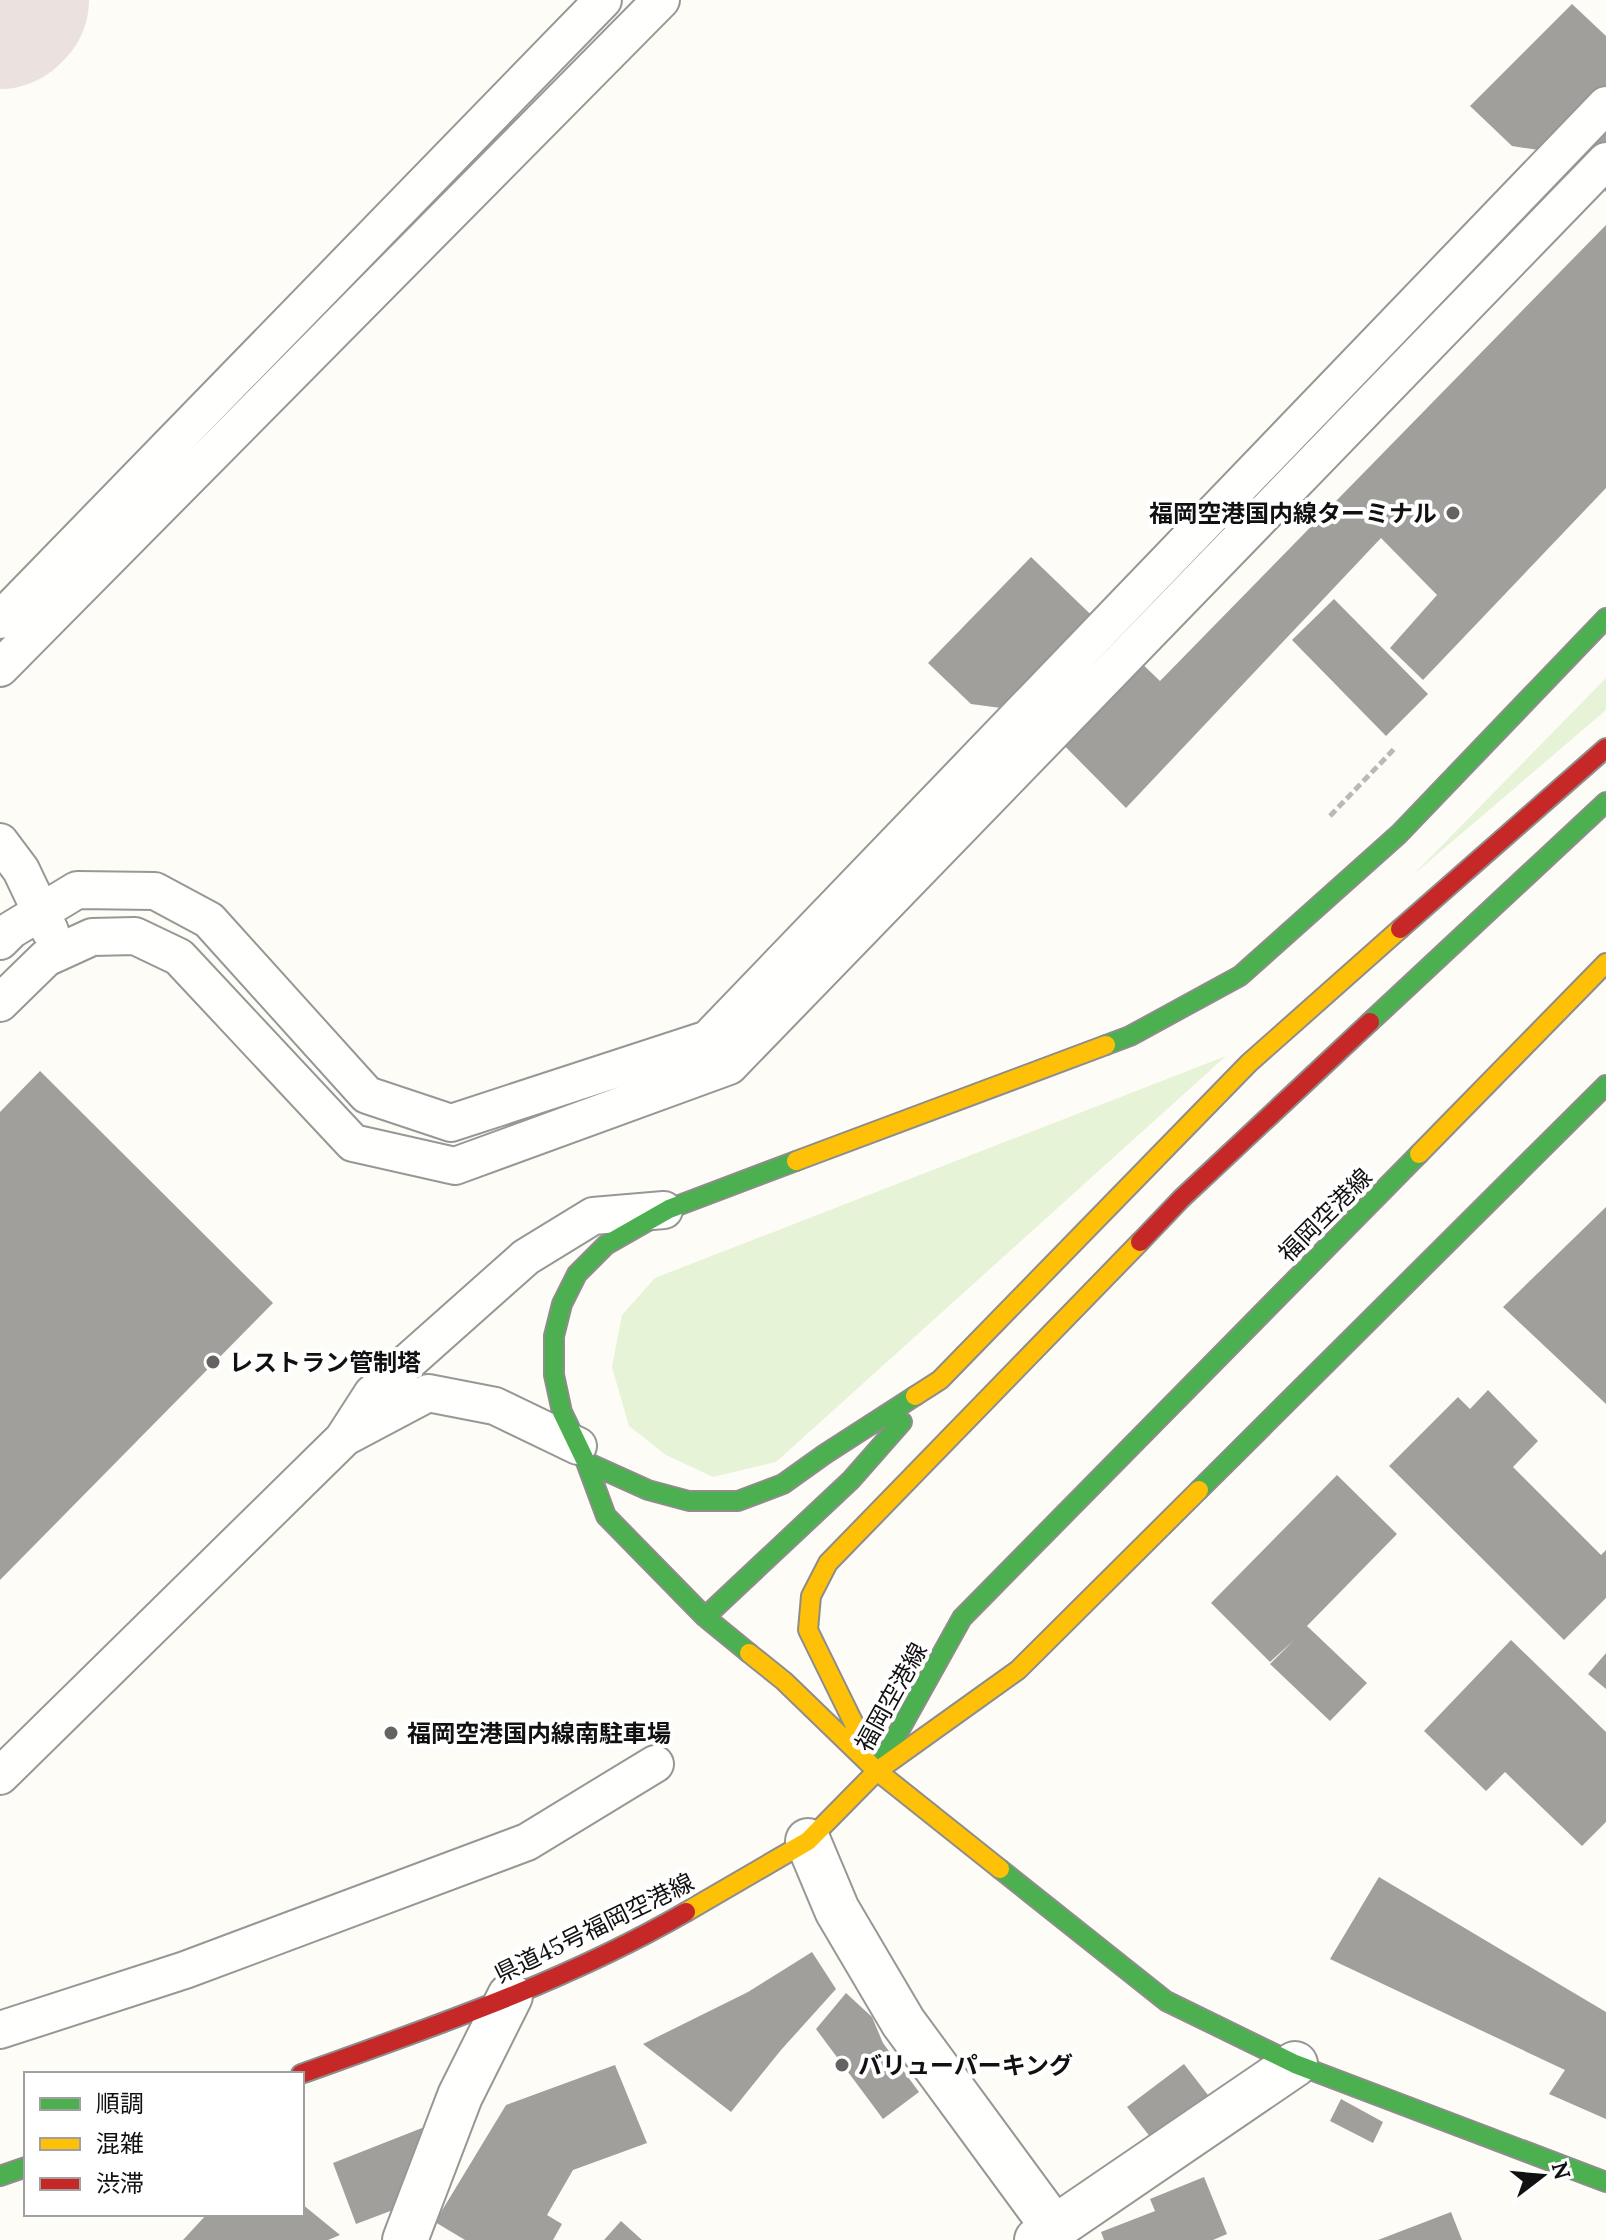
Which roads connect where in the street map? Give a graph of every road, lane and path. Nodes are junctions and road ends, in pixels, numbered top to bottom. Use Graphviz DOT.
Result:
graph roads {
  1 [pos="603,0"];
  2 [pos="661,0"];
  3 [pos="1606,105"];
  4 [pos="1606,161"];
  5 [pos="1606,618"];
  6 [pos="0,620"];
  7 [pos="0,668"];
  8 [pos="1606,748"];
  9 [pos="1606,802"];
  10 [pos="0,842"];
  11 [pos="41,911"];
  12 [pos="0,944"];
  13 [pos="60,951"];
  14 [pos="1606,963"];
  15 [pos="9,994"];
  16 [pos="1606,1085"];
  17 [pos="669,1209"];
  18 [pos="940,1380"];
  19 [pos="343,1439"];
  20 [pos="582,1454"];
  21 [pos="705,1617"];
  22 [pos="655,1764"];
  23 [pos="877,1771"];
  24 [pos="0,1776"];
  25 [pos="808,1841"];
  26 [pos="510,1996"];
  27 [pos="0,2030"];
  28 [pos="1295,2064"];
  29 [pos="304,2073"];
  30 [pos="24,2168"];
  31 [pos="0,2176"];
  32 [pos="1606,2182"];
  33 [pos="1046,2235"];
  34 [pos="405,2240"];
  1 -- 6 [label="lane"];
  2 -- 7 [label="lane"];
  3 -- 11 [label="lane"];
  4 -- 13 [label="lane"];
  5 -- 17 [label="street"];
  8 -- 18 [label="street"];
  9 -- 23 [label="street"];
  10 -- 11 [label="lane"];
  11 -- 12 [label="lane"];
  11 -- 13 [label="lane"];
  12 -- 15 [label="lane"];
  13 -- 15 [label="lane"];
  14 -- 23 [label="street, 福岡空港線"];
  16 -- 23 [label="street, 福岡空港線"];
  17 -- 19 [label="lane"];
  17 -- 20 [label="street"];
  18 -- 20 [label="street"];
  18 -- 21 [label="street"];
  19 -- 20 [label="lane"];
  19 -- 24 [label="lane"];
  20 -- 21 [label="street"];
  21 -- 23 [label="street"];
  22 -- 27 [label="lane"];
  23 -- 25 [label="street, 県道45号福岡空港線"];
  23 -- 28 [label="street"];
  25 -- 26 [label="street, 県道45号福岡空港線"];
  25 -- 33 [label="street"];
  26 -- 29 [label="street, 県道45号福岡空港線"];
  26 -- 34 [label="street"];
  28 -- 32 [label="street"];
  28 -- 33 [label="street"];
  30 -- 31 [label="street"];
}
